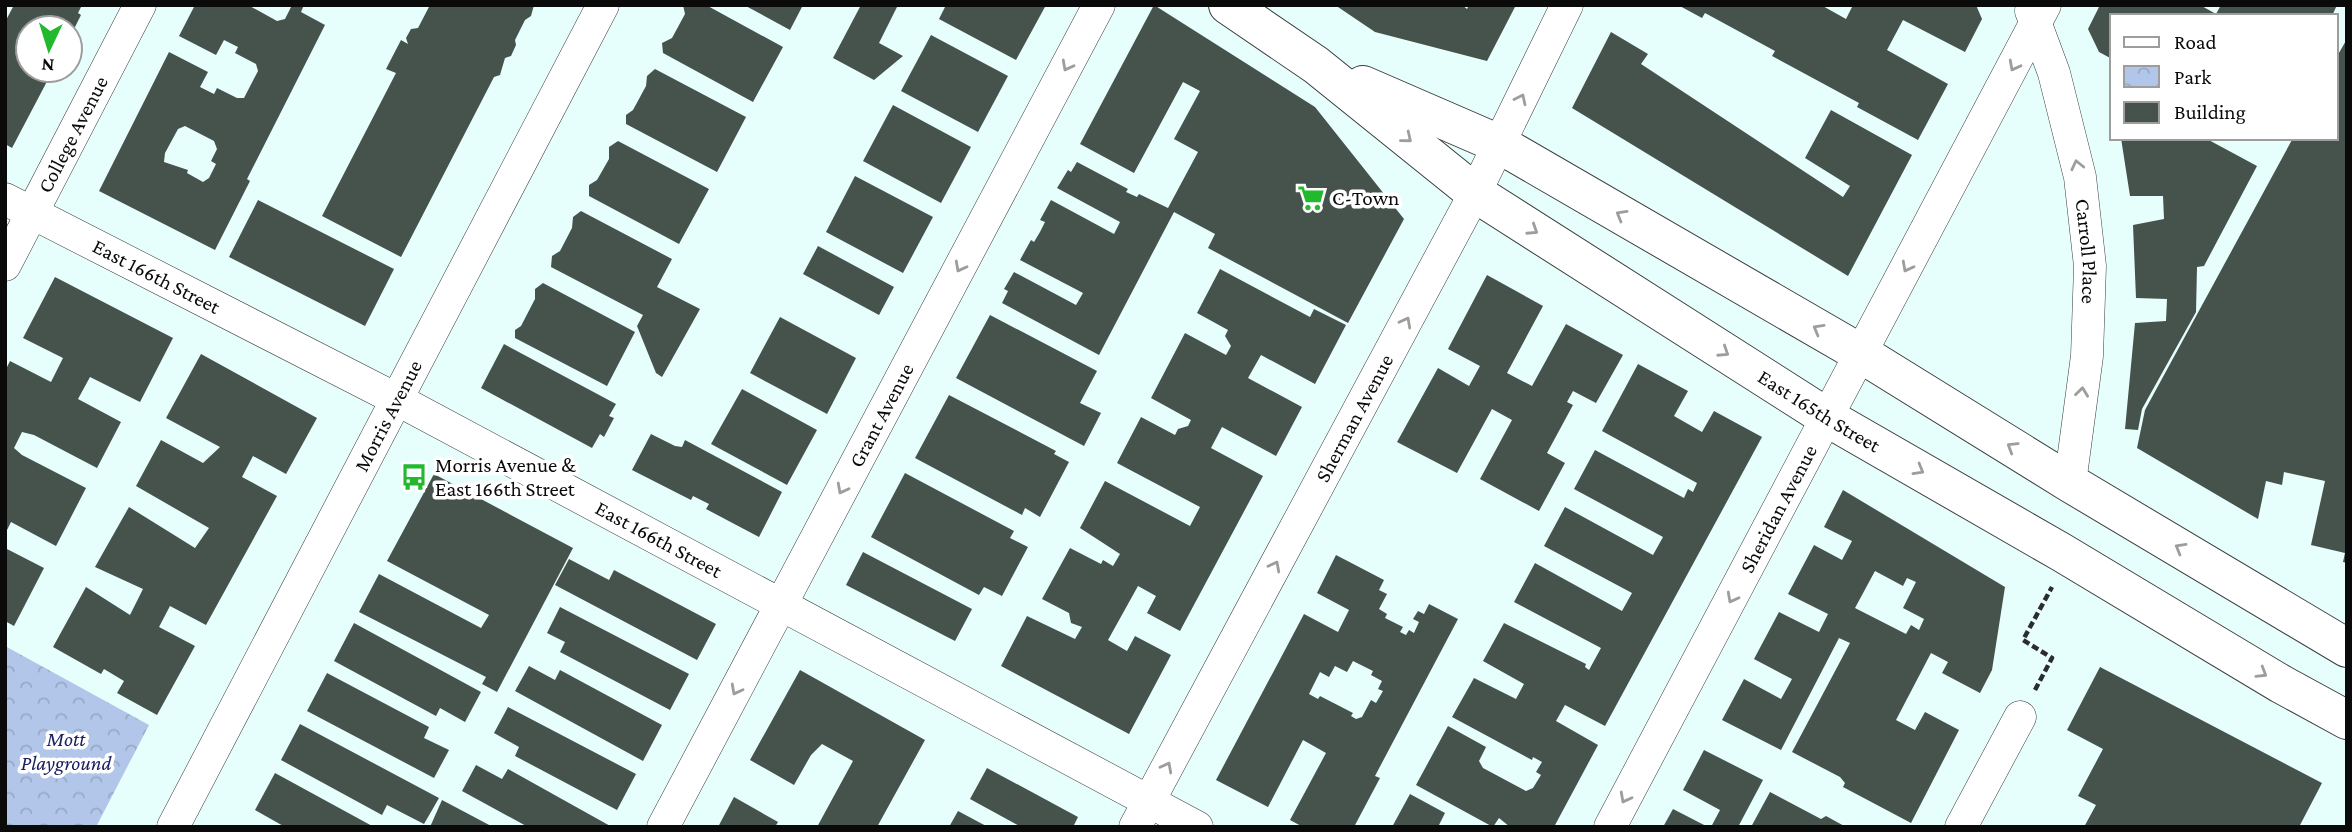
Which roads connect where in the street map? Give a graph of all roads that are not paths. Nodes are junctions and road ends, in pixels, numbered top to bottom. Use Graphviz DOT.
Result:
graph roads {
  1 [pos="140,5"];
  2 [pos="603,5"];
  3 [pos="1099,5"];
  4 [pos="1228,5"];
  5 [pos="1567,5"];
  6 [pos="2037,12"];
  7 [pos="1316,65"];
  8 [pos="1499,144"];
  9 [pos="1475,193"];
  10 [pos="5,199"];
  11 [pos="33,213"];
  12 [pos="5,265"];
  13 [pos="1860,353"];
  14 [pos="398,400"];
  15 [pos="1828,418"];
  16 [pos="2070,484"];
  17 [pos="781,605"];
  18 [pos="2347,648"];
  19 [pos="2020,717"];
  20 [pos="2347,720"];
  21 [pos="1142,814"];
  22 [pos="173,827"];
  23 [pos="663,827"];
  24 [pos="1197,827"];
  25 [pos="1610,827"];
  26 [pos="1961,827"];
  1 -- 11 [label="street, College Avenue"];
  2 -- 14 [label="street, Morris Avenue"];
  3 -- 17 [label="street, Grant Avenue, one-way"];
  4 -- 7 [label="street, East 165th Street"];
  8 -- 5 [label="street, Sherman Avenue, one-way"];
  6 -- 13 [label="street, Sheridan Avenue, one-way"];
  16 -- 6 [label="street, Carroll Place, one-way"];
  7 -- 8 [label="street, East 165th Street"];
  7 -- 9 [label="street, East 165th Street, one-way"];
  8 -- 9 [label="street, Sherman Avenue"];
  13 -- 8 [label="street, East 165th Street, one-way"];
  9 -- 15 [label="street, East 165th Street, one-way"];
  21 -- 9 [label="street, Sherman Avenue, one-way"];
  10 -- 11 [label="street, East 166th Street"];
  11 -- 12 [label="street, College Avenue"];
  11 -- 14 [label="street, East 166th Street"];
  13 -- 15 [label="street, Sheridan Avenue"];
  16 -- 13 [label="street, East 165th Street, one-way"];
  14 -- 17 [label="street, East 166th Street"];
  14 -- 22 [label="street, Morris Avenue"];
  15 -- 20 [label="street, East 165th Street, one-way"];
  15 -- 25 [label="street, Sheridan Avenue, one-way"];
  18 -- 16 [label="street, East 165th Street, one-way"];
  17 -- 21 [label="street, East 166th Street"];
  17 -- 23 [label="street, Grant Avenue, one-way"];
  19 -- 26 [label="street"];
  21 -- 24 [label="street, East 166th Street"];
}
